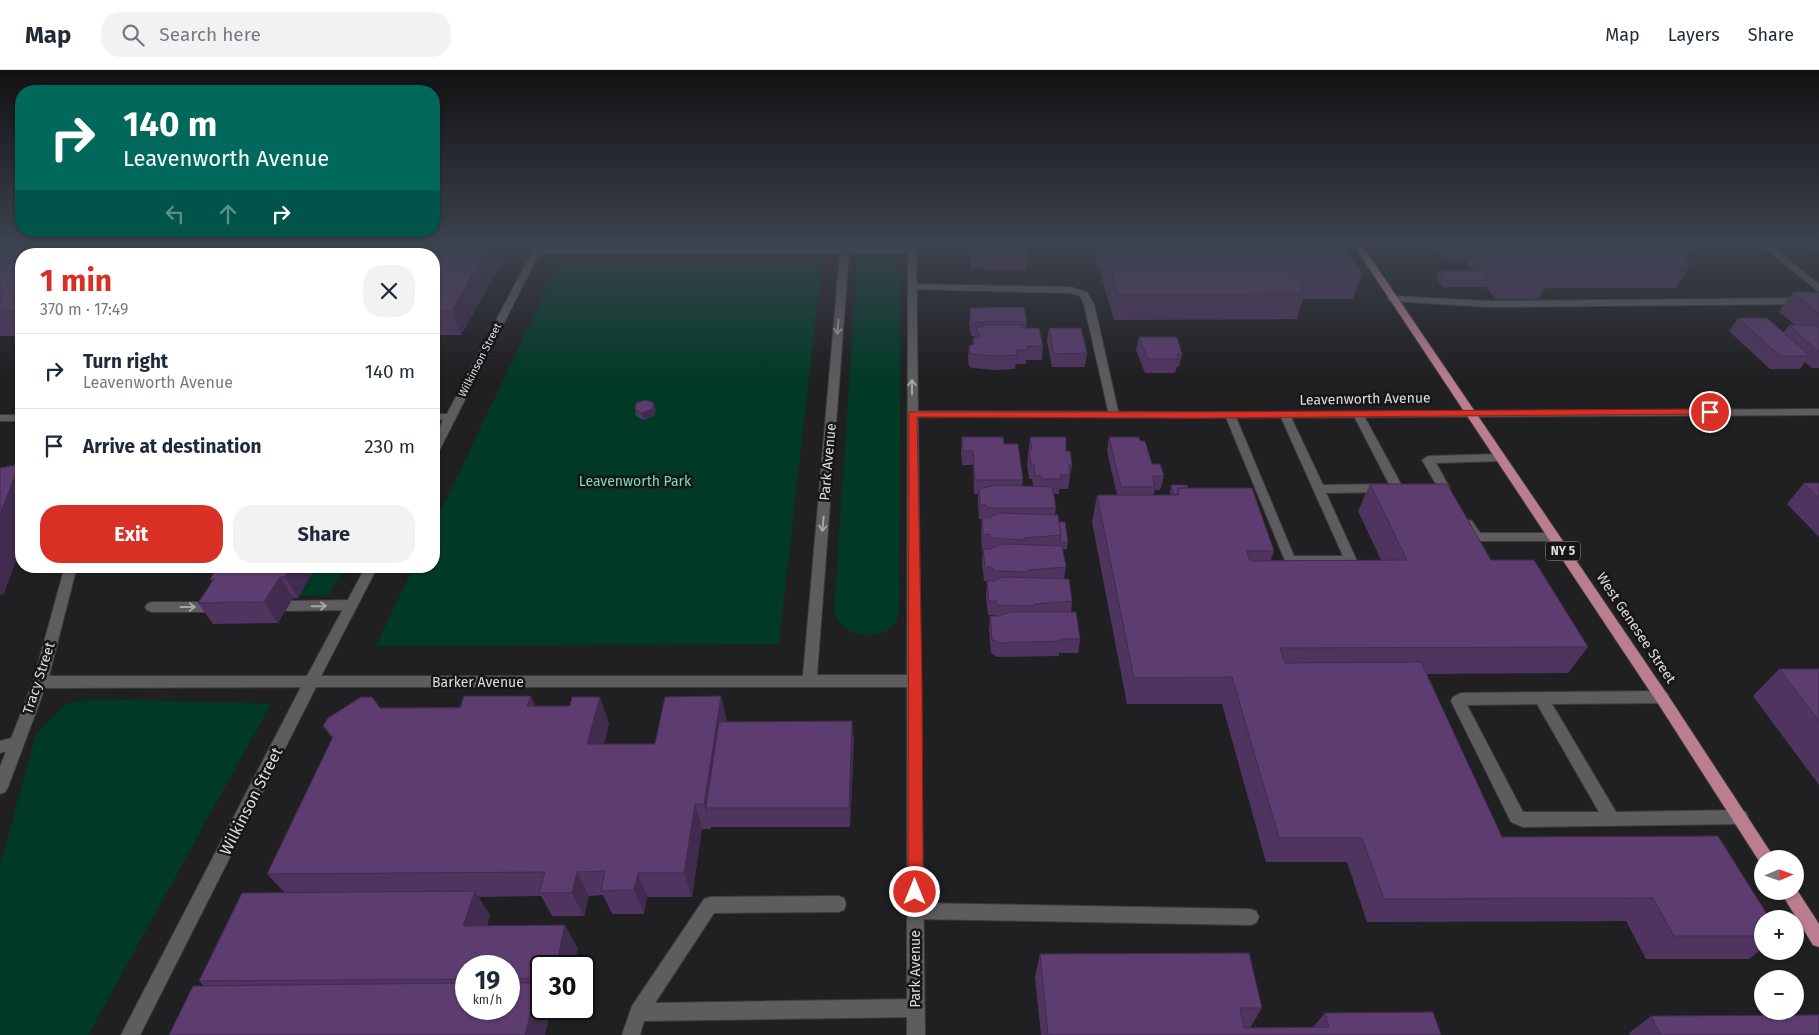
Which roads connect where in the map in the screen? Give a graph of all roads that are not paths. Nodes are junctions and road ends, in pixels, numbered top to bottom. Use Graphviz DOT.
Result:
graph roads {
  1 [pos="516,289"];
  2 [pos="841,289"];
  3 [pos="911,289"];
  4 [pos="1019,289"];
  5 [pos="1386,289"];
  6 [pos="1393,299"];
  7 [pos="1819,301"];
  8 [pos="1819,412"];
  9 [pos="1469,413"];
  10 [pos="912,414"];
  11 [pos="1358,414"];
  12 [pos="1114,415"];
  13 [pos="1230,415"];
  14 [pos="1285,415"];
  15 [pos="0,418"];
  16 [pos="15,418"];
  17 [pos="440,418"];
  18 [pos="450,418"];
  19 [pos="440,437"];
  20 [pos="1500,458"];
  21 [pos="1319,488"];
  22 [pos="1425,488"];
  23 [pos="1460,512"];
  24 [pos="1553,537"];
  25 [pos="69,573"];
  26 [pos="368,573"];
  27 [pos="351,605"];
  28 [pos="288,606"];
  29 [pos="152,607"];
  30 [pos="224,607"];
  31 [pos="810,681"];
  32 [pos="915,681"];
  33 [pos="40,682"];
  34 [pos="310,683"];
  35 [pos="1662,697"];
  36 [pos="1542,698"];
  37 [pos="16,743"];
  38 [pos="0,747"];
  39 [pos="0,787"];
  40 [pos="1740,816"];
  41 [pos="1611,818"];
  42 [pos="1761,850"];
  43 [pos="1794,900"];
  44 [pos="838,904"];
  45 [pos="915,911"];
  46 [pos="1250,917"];
  47 [pos="1819,939"];
  48 [pos="916,1008"];
  49 [pos="638,1012"];
  50 [pos="130,1035"];
  51 [pos="631,1035"];
  52 [pos="916,1035"];
  1 -- 18 [label="street, Wilkinson Street"];
  2 -- 31 [label="street, Park Avenue, one-way"];
  10 -- 3 [label="street, Park Avenue, one-way"];
  4 -- 12 [label="street"];
  5 -- 6 [label="main road, West Genesee Street / NY 5"];
  6 -- 7 [label="street"];
  6 -- 9 [label="main road, West Genesee Street / NY 5"];
  8 -- 9 [label="street, Leavenworth Avenue"];
  9 -- 11 [label="street, Leavenworth Avenue"];
  9 -- 20 [label="main road, West Genesee Street / NY 5"];
  10 -- 12 [label="street, Leavenworth Avenue"];
  10 -- 32 [label="street, Park Avenue"];
  11 -- 14 [label="street, Leavenworth Avenue"];
  11 -- 21 [label="street"];
  12 -- 13 [label="street, Leavenworth Avenue"];
  13 -- 14 [label="street, Leavenworth Avenue"];
  13 -- 21 [label="street"];
  14 -- 21 [label="street"];
  15 -- 16 [label="street"];
  17 -- 18 [label="street"];
  18 -- 19 [label="street, Wilkinson Street"];
  20 -- 22 [label="street"];
  20 -- 24 [label="main road, West Genesee Street / NY 5"];
  23 -- 24 [label="street"];
  24 -- 35 [label="main road, West Genesee Street / NY 5"];
  25 -- 33 [label="street, Tracy Street"];
  26 -- 27 [label="street, Wilkinson Street"];
  28 -- 27 [label="street, one-way"];
  27 -- 34 [label="street, Wilkinson Street"];
  29 -- 30 [label="street, one-way"];
  31 -- 32 [label="street, Barker Avenue"];
  31 -- 34 [label="street, Barker Avenue"];
  32 -- 45 [label="street, Park Avenue"];
  33 -- 34 [label="street, Barker Avenue"];
  33 -- 37 [label="street, Tracy Street"];
  34 -- 50 [label="street, Wilkinson Street"];
  35 -- 36 [label="street"];
  35 -- 40 [label="main road, West Genesee Street / NY 5"];
  36 -- 41 [label="street"];
  36 -- 41 [label="street"];
  37 -- 38 [label="street"];
  37 -- 39 [label="street, Tracy Street"];
  40 -- 41 [label="street"];
  40 -- 42 [label="main road, West Genesee Street / NY 5"];
  43 -- 47 [label="main road"];
  44 -- 49 [label="street"];
  45 -- 46 [label="street"];
  45 -- 48 [label="street, Park Avenue"];
  48 -- 49 [label="street"];
  48 -- 52 [label="street, Park Avenue"];
  49 -- 51 [label="street"];
}
